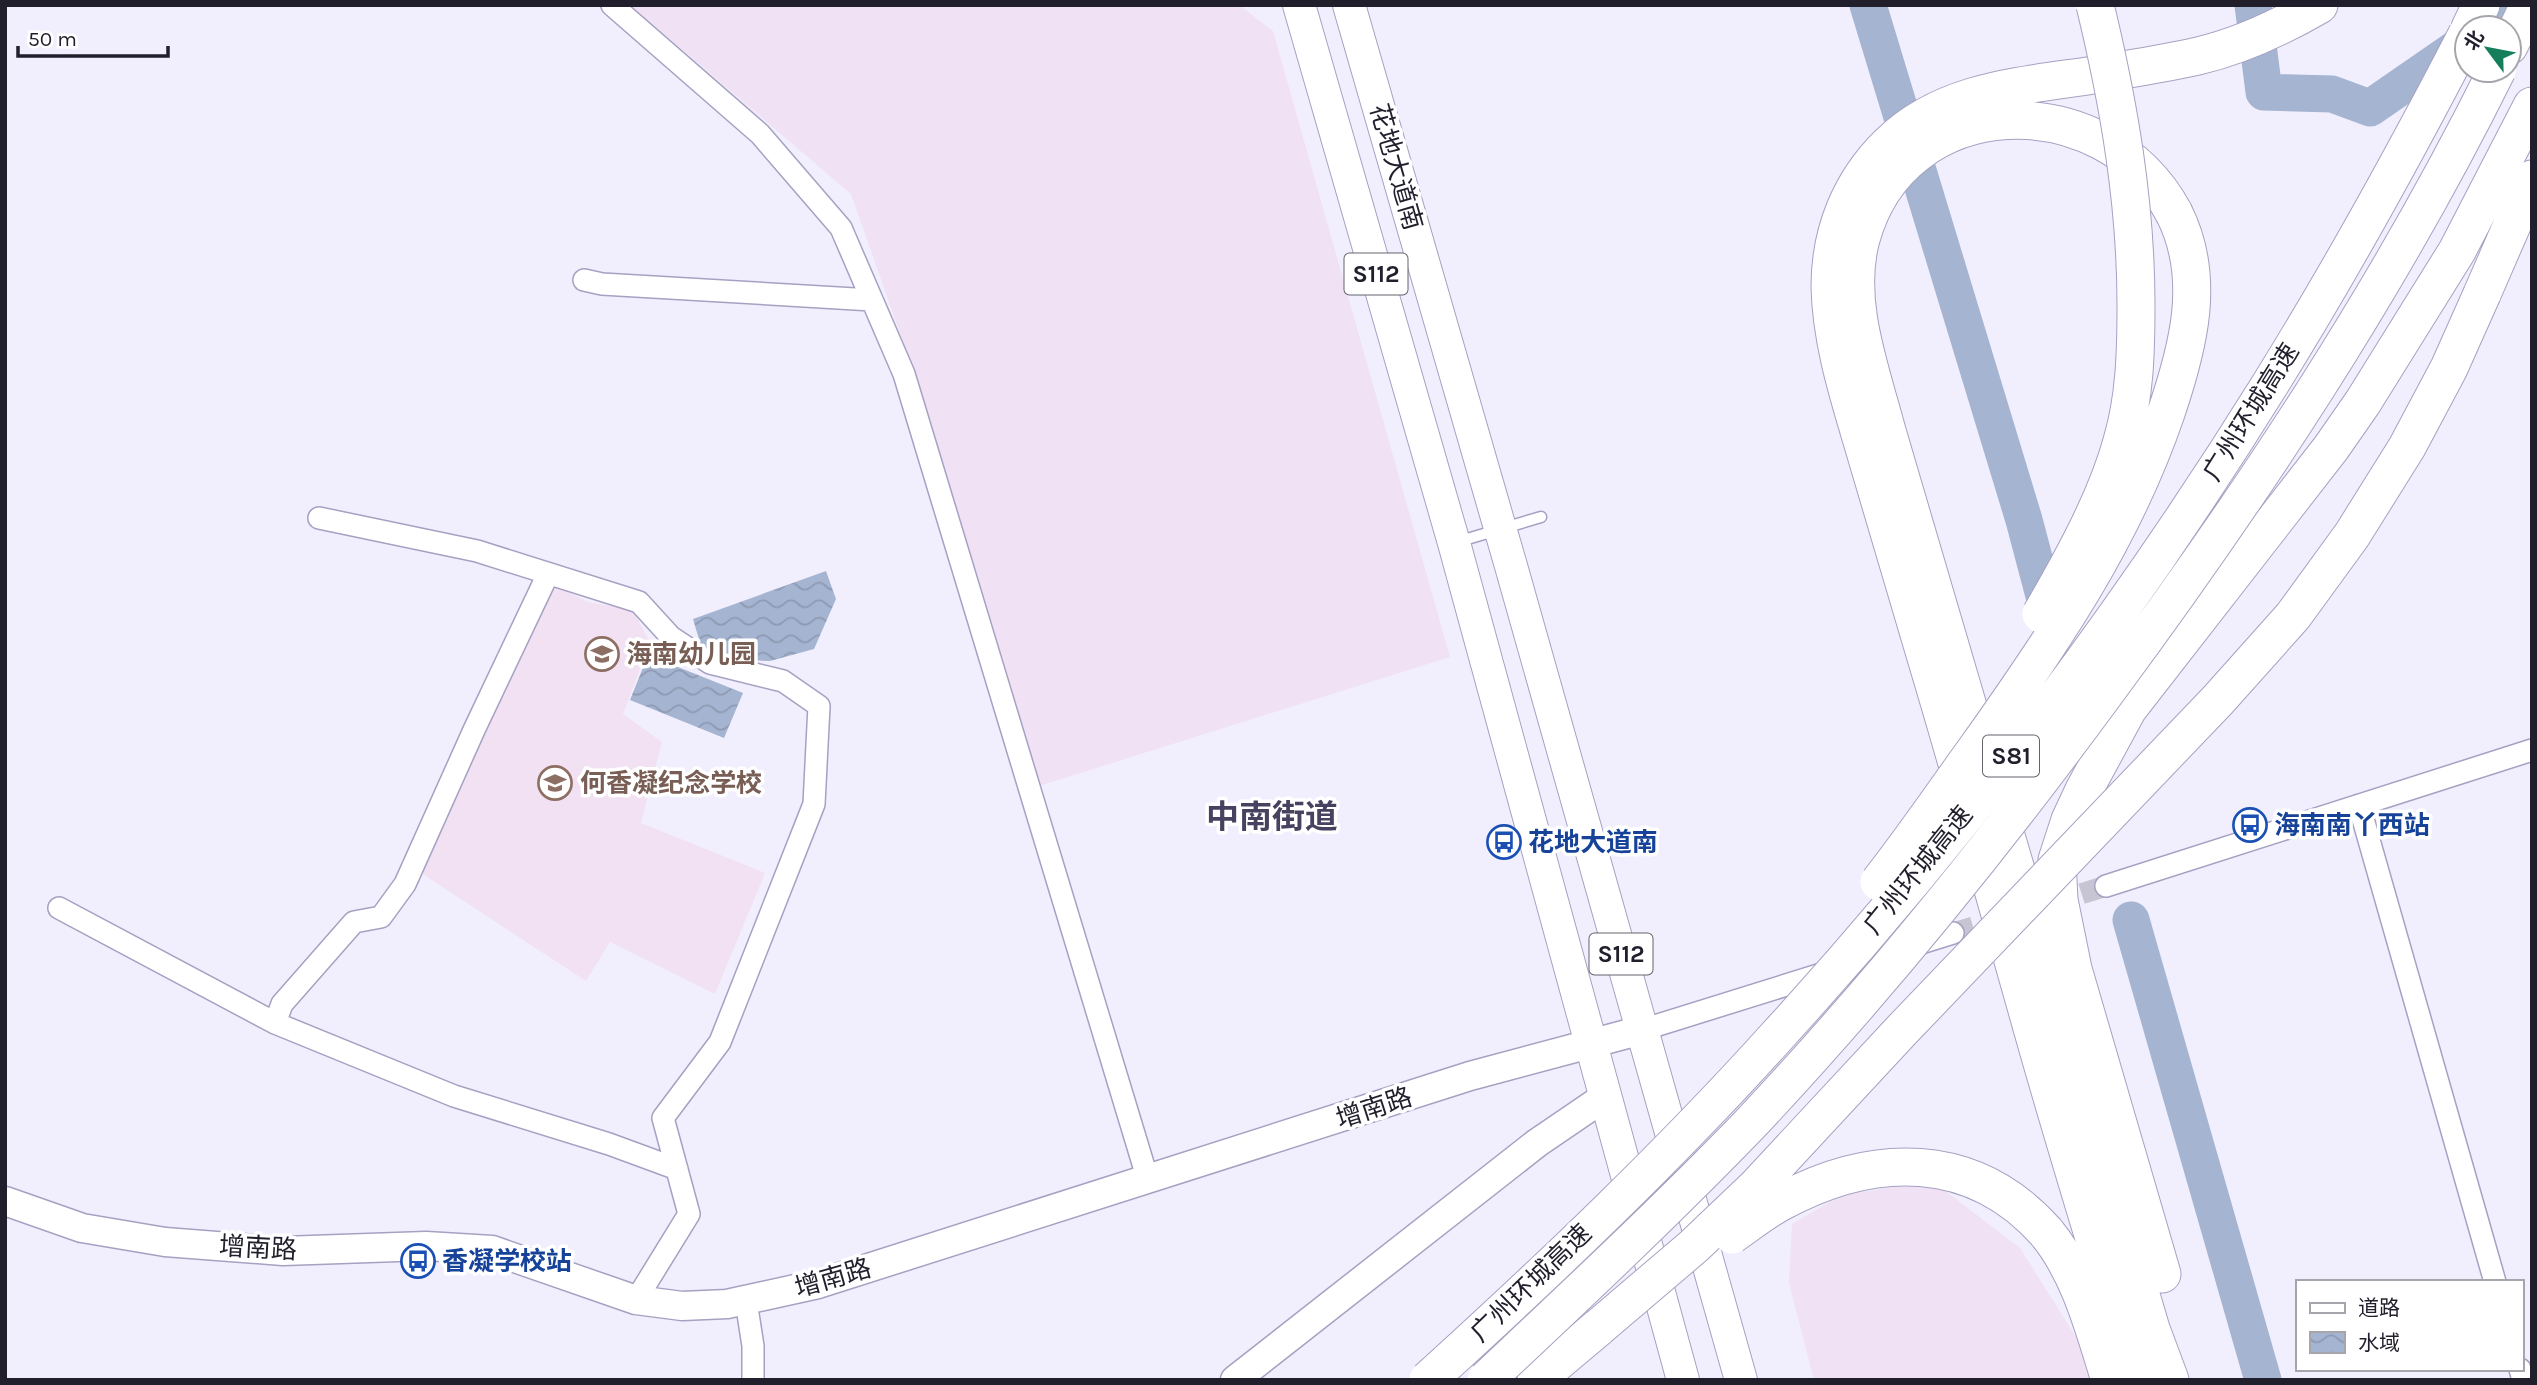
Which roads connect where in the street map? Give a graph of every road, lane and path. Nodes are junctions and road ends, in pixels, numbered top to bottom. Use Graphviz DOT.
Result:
graph roads {
  1 [pos="612,5"];
  2 [pos="1299,5"];
  3 [pos="1349,5"];
  4 [pos="2095,5"];
  5 [pos="2319,5"];
  6 [pos="2453,60"];
  7 [pos="2490,84"];
  8 [pos="2532,106"];
  9 [pos="2532,179"];
  10 [pos="584,280"];
  11 [pos="872,300"];
  12 [pos="1542,517"];
  13 [pos="320,518"];
  14 [pos="1500,529"];
  15 [pos="1454,542"];
  16 [pos="548,574"];
  17 [pos="2532,750"];
  18 [pos="2359,805"];
  19 [pos="2106,886"];
  20 [pos="1870,892"];
  21 [pos="59,908"];
  22 [pos="1953,933"];
  23 [pos="275,1023"];
  24 [pos="1642,1030"];
  25 [pos="1591,1043"];
  26 [pos="1606,1096"];
  27 [pos="677,1169"];
  28 [pos="1148,1180"];
  29 [pos="5,1201"];
  30 [pos="2494,1280"];
  31 [pos="1532,1283"];
  32 [pos="636,1300"];
  33 [pos="746,1301"];
  34 [pos="1599,1327"];
  35 [pos="753,1380"];
  36 [pos="1235,1380"];
  37 [pos="1428,1380"];
  38 [pos="1486,1380"];
  39 [pos="1536,1380"];
  40 [pos="1683,1380"];
  41 [pos="1741,1380"];
  42 [pos="2110,1380"];
  43 [pos="2137,1380"];
  44 [pos="2170,1380"];
  45 [pos="2192,1380"];
  1 -- 11 [label="street"];
  2 -- 15 [label="main road, 花地大道南 / S112"];
  3 -- 14 [label="main road, 花地大道南 / S112"];
  4 -- 20 [label="highway, bridge"];
  5 -- 43 [label="highway"];
  6 -- 31 [label="highway, 广州环城高速 / S81, bridge"];
  7 -- 38 [label="highway, 广州环城高速 / S81, bridge"];
  8 -- 45 [label="highway"];
  9 -- 34 [label="highway, bridge"];
  10 -- 11 [label="street"];
  11 -- 28 [label="street"];
  12 -- 14 [label="lane"];
  13 -- 16 [label="street"];
  14 -- 15 [label="lane"];
  14 -- 24 [label="main road, 花地大道南 / S112"];
  15 -- 25 [label="main road, 花地大道南 / S112"];
  16 -- 23 [label="street"];
  16 -- 27 [label="street"];
  17 -- 18 [label="street"];
  18 -- 19 [label="street"];
  18 -- 30 [label="street"];
  20 -- 31 [label="highway, bridge"];
  20 -- 44 [label="highway, bridge"];
  21 -- 23 [label="street"];
  22 -- 24 [label="street"];
  23 -- 27 [label="street"];
  24 -- 25 [label="street, 增南路"];
  24 -- 41 [label="main road, 花地大道南 / S112"];
  25 -- 26 [label="main road, 花地大道南 / S112"];
  25 -- 28 [label="street, 增南路"];
  26 -- 36 [label="street"];
  26 -- 40 [label="main road, 花地大道南 / S112"];
  27 -- 32 [label="street"];
  28 -- 33 [label="street, 增南路"];
  29 -- 32 [label="street, 增南路"];
  31 -- 37 [label="highway, 广州环城高速 / S81, bridge"];
  32 -- 33 [label="street, 增南路"];
  33 -- 35 [label="street"];
  34 -- 39 [label="highway"];
  34 -- 42 [label="highway, bridge"];
}
